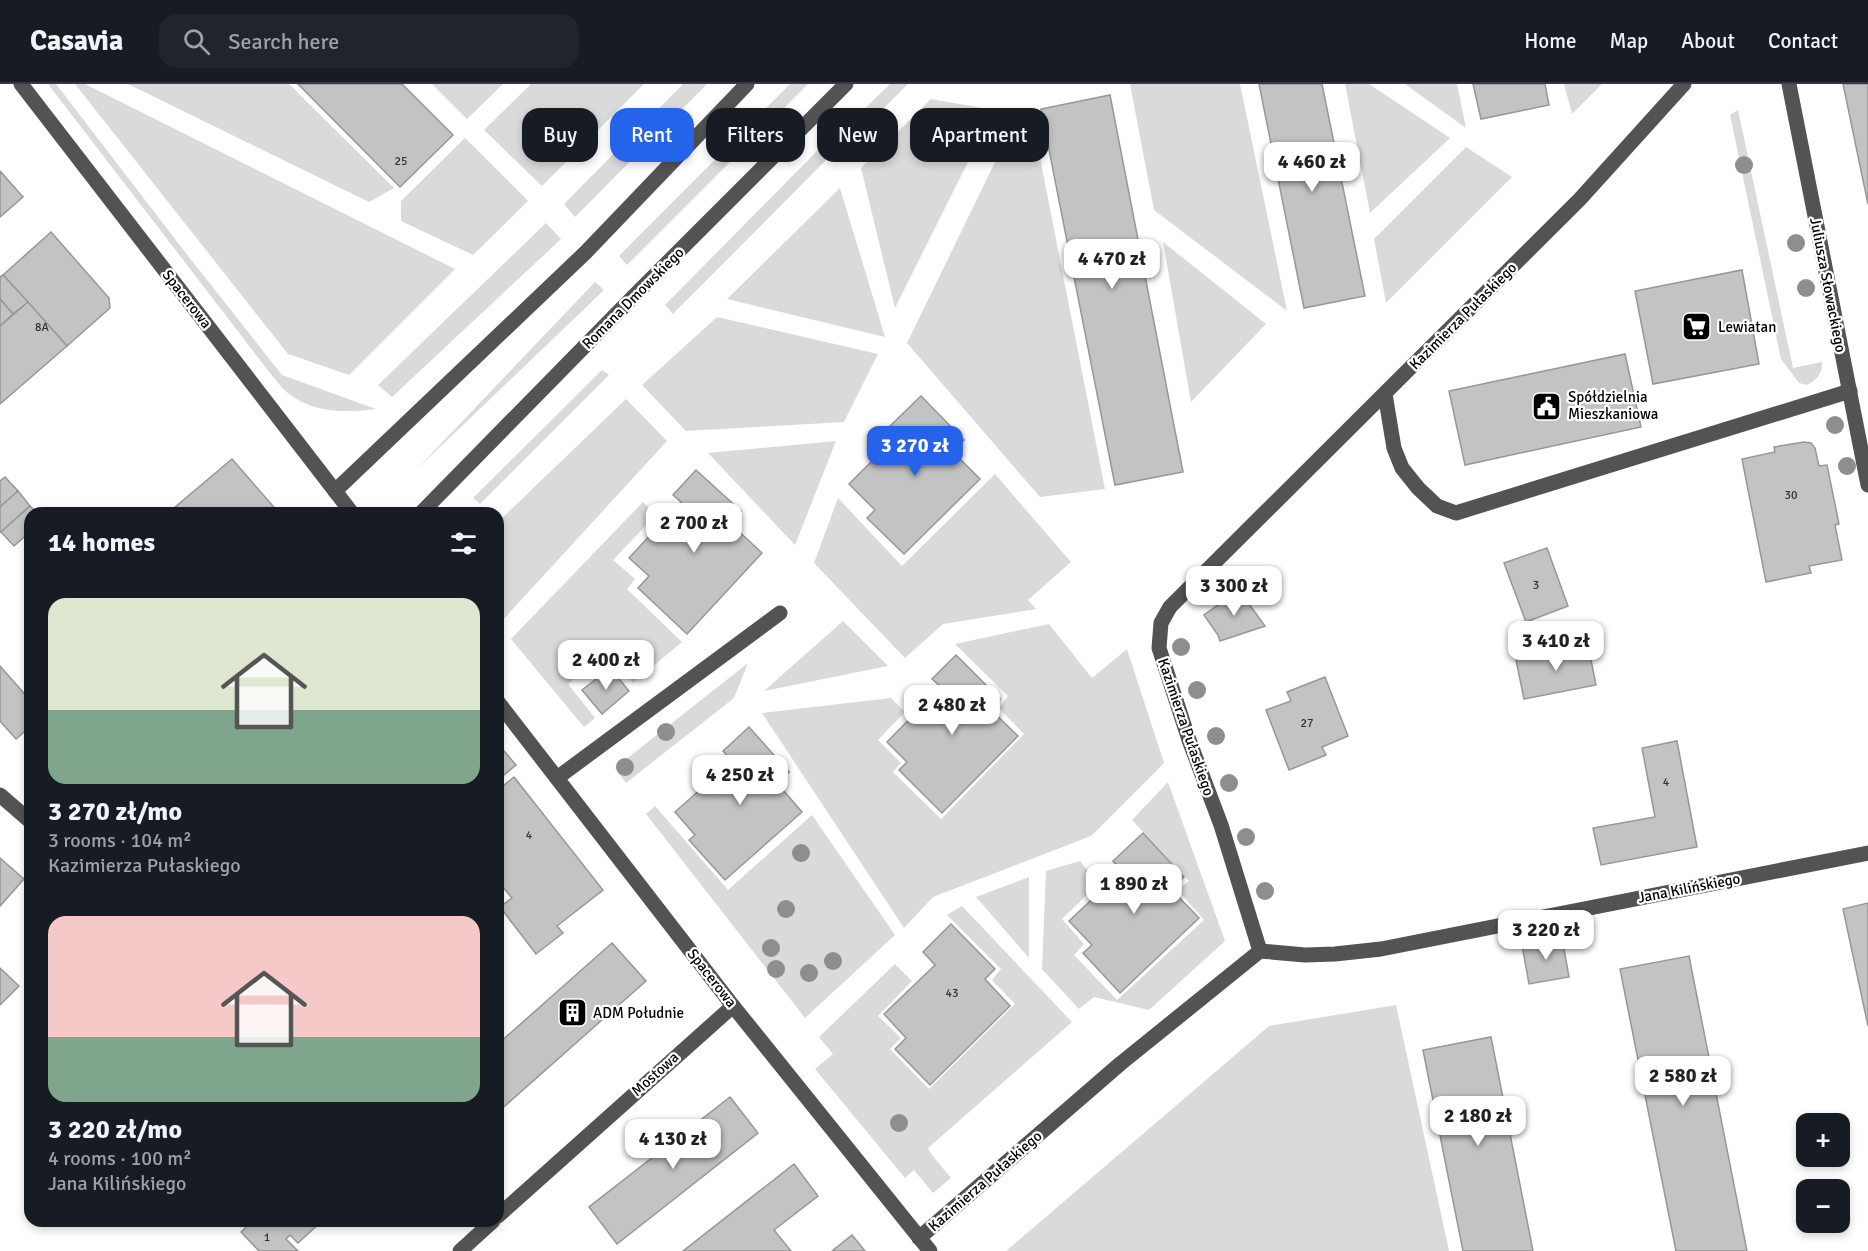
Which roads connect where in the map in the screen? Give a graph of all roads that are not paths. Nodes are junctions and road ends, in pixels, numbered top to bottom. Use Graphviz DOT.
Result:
graph roads {
  1 [pos="21,84"];
  2 [pos="747,84"];
  3 [pos="846,84"];
  4 [pos="1684,84"];
  5 [pos="1789,84"];
  6 [pos="1850,391"];
  7 [pos="1385,394"];
  8 [pos="1868,486"];
  9 [pos="335,491"];
  10 [pos="347,507"];
  11 [pos="427,507"];
  12 [pos="780,613"];
  13 [pos="504,710"];
  14 [pos="556,778"];
  15 [pos="0,795"];
  16 [pos="24,816"];
  17 [pos="1868,853"];
  18 [pos="1260,951"];
  19 [pos="733,1006"];
  20 [pos="504,1210"];
  21 [pos="486,1227"];
  22 [pos="920,1238"];
  23 [pos="460,1251"];
  24 [pos="930,1251"];
  1 -- 9 [label="street, Spacerowa"];
  2 -- 9 [label="street"];
  3 -- 11 [label="street, Romana Dmowskiego"];
  4 -- 7 [label="street, Kazimierza Pułaskiego"];
  5 -- 6 [label="street, Juliusza Słowackiego"];
  6 -- 7 [label="street"];
  6 -- 8 [label="street, Juliusza Słowackiego"];
  7 -- 18 [label="street, Kazimierza Pułaskiego"];
  9 -- 10 [label="street, Spacerowa"];
  12 -- 14 [label="street"];
  13 -- 14 [label="street, Spacerowa"];
  14 -- 19 [label="street, Spacerowa"];
  15 -- 16 [label="street"];
  17 -- 18 [label="street, Jana Kilińskiego"];
  18 -- 22 [label="street, Kazimierza Pułaskiego"];
  19 -- 20 [label="street, Mostowa"];
  19 -- 22 [label="street, Spacerowa"];
  21 -- 23 [label="street, Mostowa"];
  22 -- 24 [label="street, Spacerowa"];
}
